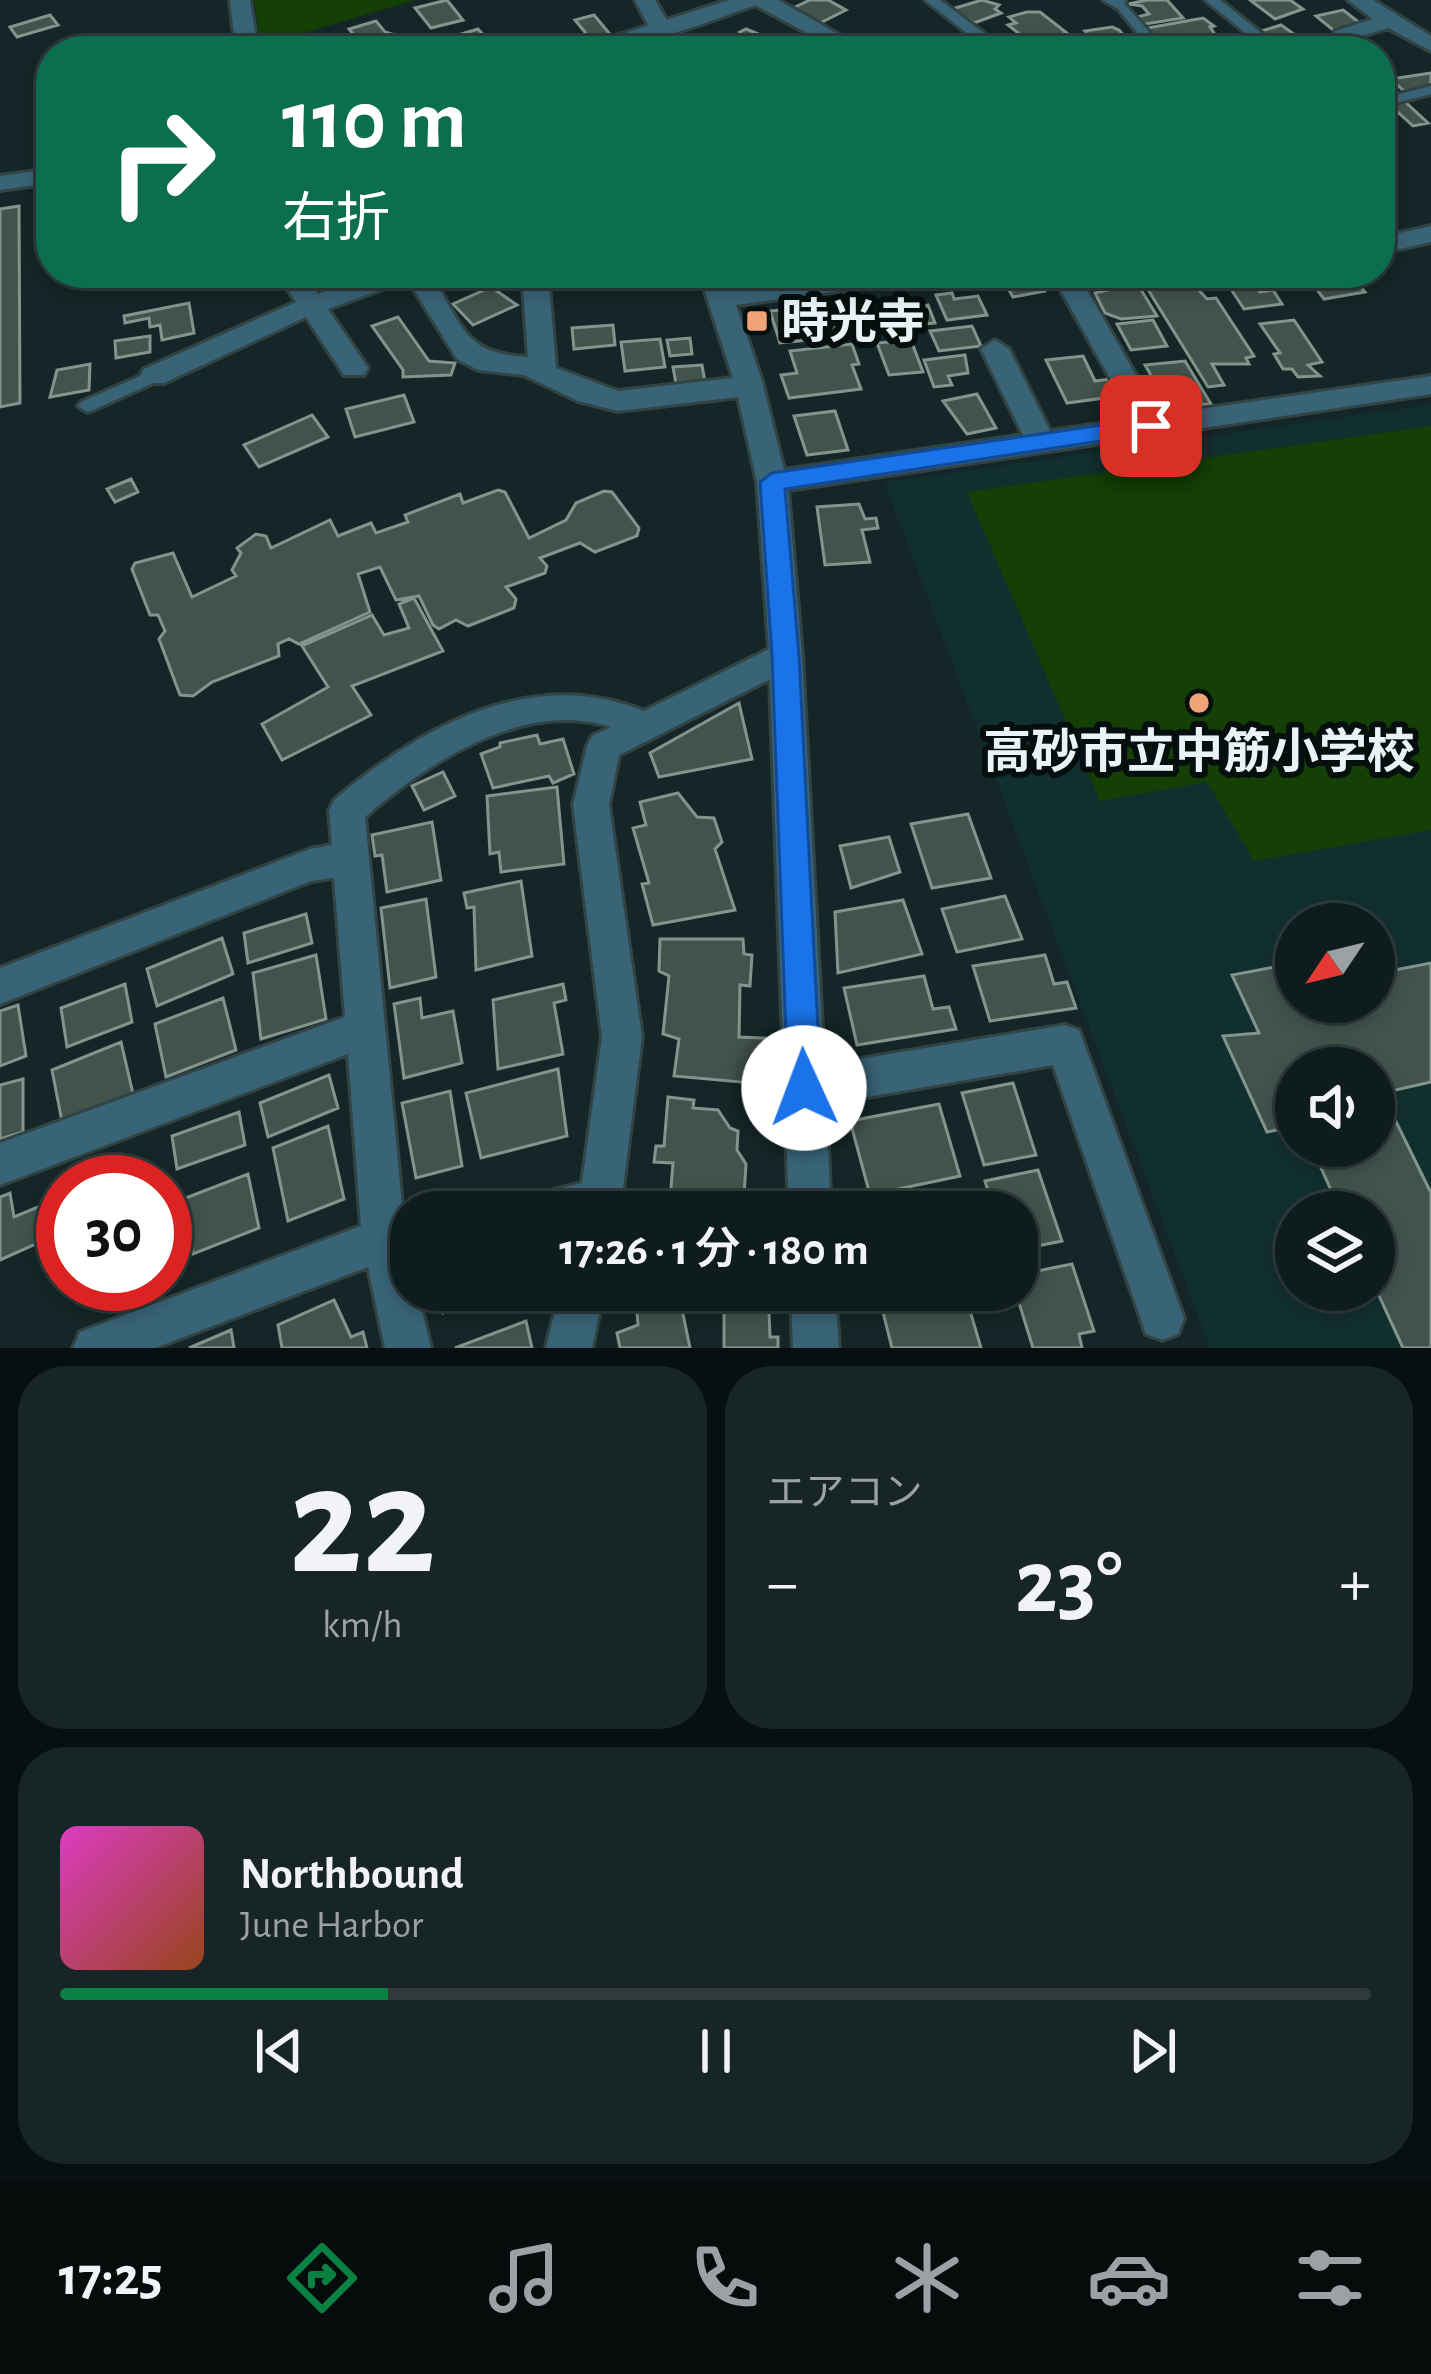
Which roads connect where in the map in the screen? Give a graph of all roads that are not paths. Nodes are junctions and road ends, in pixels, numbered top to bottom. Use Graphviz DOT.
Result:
graph roads {
  1 [pos="240,0"];
  2 [pos="645,0"];
  3 [pos="748,0"];
  4 [pos="762,0"];
  5 [pos="932,0"];
  6 [pos="1117,0"];
  7 [pos="1212,0"];
  8 [pos="1358,0"];
  9 [pos="1390,20"];
  10 [pos="245,36"];
  11 [pos="662,36"];
  12 [pos="675,36"];
  13 [pos="829,36"];
  14 [pos="979,36"];
  15 [pos="1147,36"];
  16 [pos="1258,36"];
  17 [pos="1342,36"];
  18 [pos="1431,45"];
  19 [pos="1431,90"];
  20 [pos="1395,99"];
  21 [pos="36,178"];
  22 [pos="0,183"];
  23 [pos="1431,234"];
  24 [pos="1395,240"];
  25 [pos="300,288"];
  26 [pos="358,288"];
  27 [pos="426,288"];
  28 [pos="536,288"];
  29 [pos="716,288"];
  30 [pos="765,288"];
  31 [pos="874,288"];
  32 [pos="1066,288"];
  33 [pos="1073,288"];
  34 [pos="1045,301"];
  35 [pos="311,304"];
  36 [pos="995,349"];
  37 [pos="354,368"];
  38 [pos="543,371"];
  39 [pos="154,376"];
  40 [pos="1431,385"];
  41 [pos="749,386"];
  42 [pos="87,406"];
  43 [pos="1151,426"];
  44 [pos="1041,442"];
  45 [pos="772,482"];
  46 [pos="786,656"];
  47 [pos="644,726"];
  48 [pos="350,859"];
  49 [pos="0,986"];
  50 [pos="366,1028"];
  51 [pos="804,1088"];
  52 [pos="0,1164"];
  53 [pos="391,1191"];
  54 [pos="603,1191"];
  55 [pos="809,1191"];
  56 [pos="390,1240"];
  57 [pos="405,1311"];
  58 [pos="577,1311"];
  59 [pos="814,1311"];
  60 [pos="1162,1318"];
  61 [pos="96,1348"];
  62 [pos="408,1348"];
  63 [pos="569,1348"];
  64 [pos="816,1348"];
  1 -- 10 [label="street"];
  2 -- 11 [label="street"];
  3 -- 12 [label="street"];
  4 -- 13 [label="street"];
  5 -- 14 [label="lane"];
  6 -- 15 [label="lane"];
  7 -- 16 [label="lane"];
  8 -- 9 [label="street"];
  9 -- 17 [label="street"];
  9 -- 18 [label="street"];
  19 -- 20 [label="lane"];
  21 -- 22 [label="street"];
  23 -- 24 [label="street"];
  25 -- 35 [label="street"];
  26 -- 35 [label="street"];
  27 -- 38 [label="street"];
  28 -- 38 [label="street"];
  29 -- 41 [label="street"];
  30 -- 31 [label="street"];
  32 -- 34 [label="street"];
  33 -- 43 [label="street"];
  35 -- 37 [label="street"];
  35 -- 39 [label="street"];
  36 -- 44 [label="street"];
  38 -- 41 [label="street"];
  39 -- 42 [label="lane"];
  40 -- 43 [label="street"];
  41 -- 45 [label="street"];
  43 -- 44 [label="street"];
  44 -- 45 [label="street"];
  45 -- 46 [label="street"];
  46 -- 47 [label="street"];
  46 -- 51 [label="street"];
  47 -- 48 [label="street"];
  47 -- 54 [label="street"];
  48 -- 49 [label="street"];
  48 -- 50 [label="street"];
  50 -- 52 [label="street"];
  50 -- 53 [label="street"];
  51 -- 55 [label="street"];
  51 -- 60 [label="street"];
  56 -- 61 [label="street"];
  57 -- 62 [label="street"];
  58 -- 63 [label="street"];
  59 -- 64 [label="street"];
}
